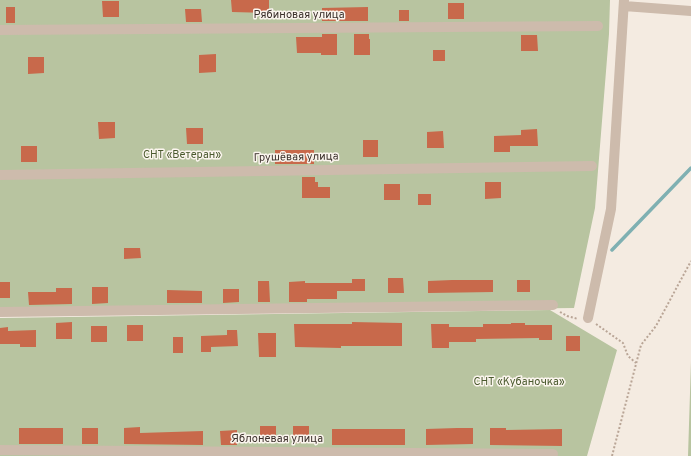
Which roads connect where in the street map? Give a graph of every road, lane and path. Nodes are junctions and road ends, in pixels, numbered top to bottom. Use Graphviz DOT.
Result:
graph roads {
  1 [pos="624,3"];
  2 [pos="691,11"];
  3 [pos="598,26"];
  4 [pos="0,30"];
  5 [pos="592,166"];
  6 [pos="0,175"];
  7 [pos="691,261"];
  8 [pos="553,305"];
  9 [pos="0,312"];
  10 [pos="588,318"];
  11 [pos="636,363"];
  12 [pos="0,450"];
  13 [pos="553,454"];
  14 [pos="612,456"];
  1 -- 2 [label="street"];
  1 -- 10 [label="street"];
  3 -- 4 [label="street, Рябиновая улица"];
  5 -- 6 [label="street, Грушёвая улица"];
  7 -- 11 [label="path"];
  8 -- 9 [label="street"];
  8 -- 10 [label="path"];
  10 -- 11 [label="path"];
  11 -- 14 [label="path"];
  12 -- 13 [label="street, Яблоневая улица"];
}
